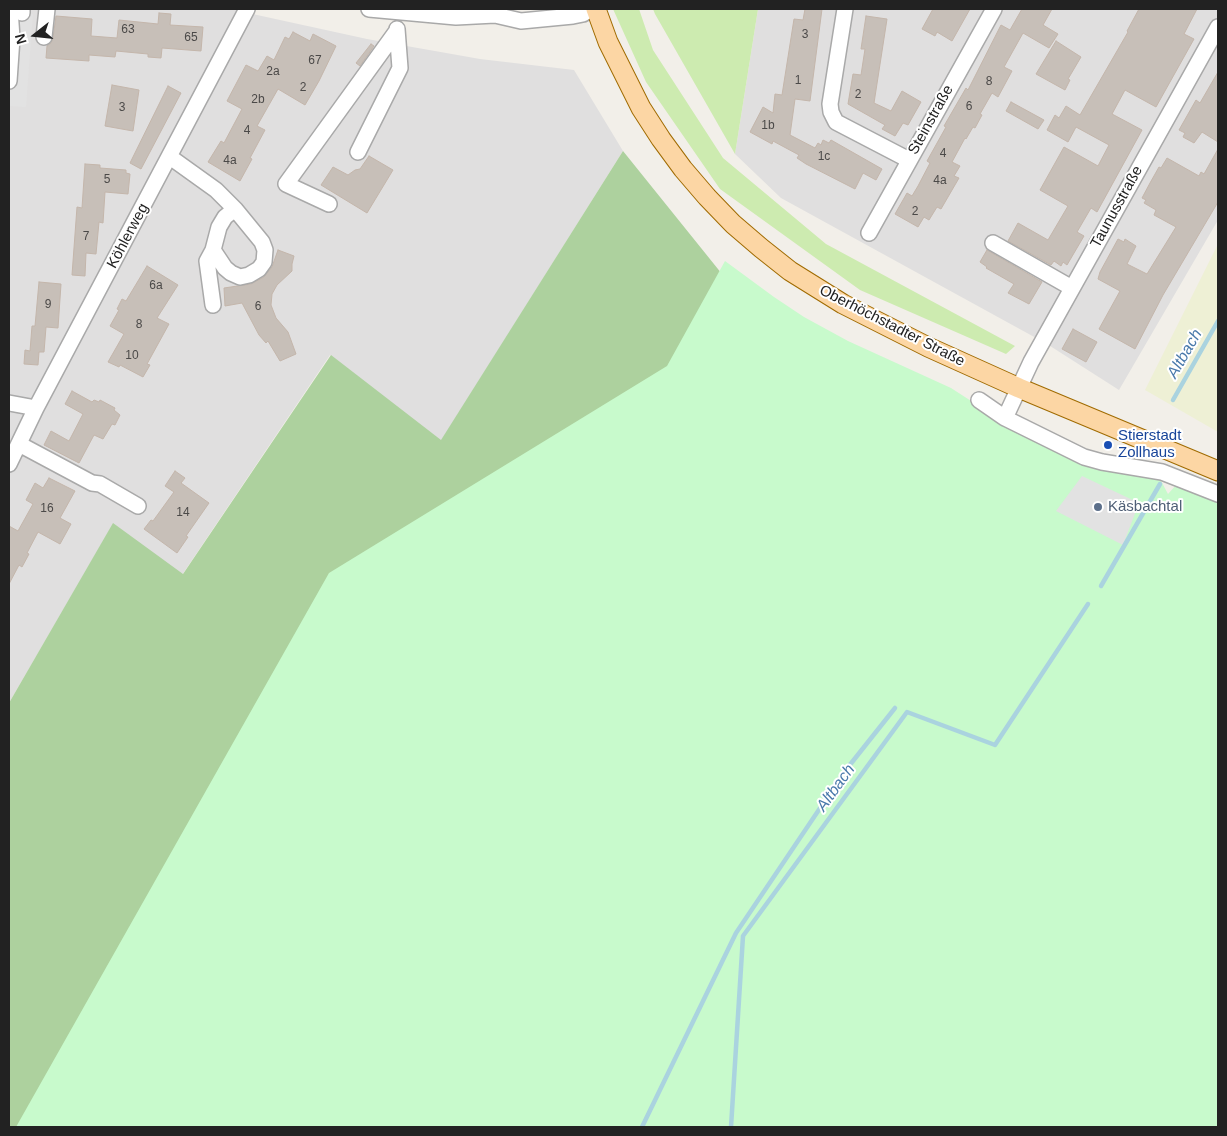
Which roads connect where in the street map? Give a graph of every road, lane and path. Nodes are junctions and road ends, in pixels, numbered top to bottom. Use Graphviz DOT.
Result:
graph roads {
  1 [pos="47,9"];
  2 [pos="247,9"];
  3 [pos="369,9"];
  4 [pos="510,9"];
  5 [pos="591,9"];
  6 [pos="596,9"];
  7 [pos="845,9"];
  8 [pos="994,9"];
  9 [pos="18,10"];
  10 [pos="400,12"];
  11 [pos="495,15"];
  12 [pos="1218,27"];
  13 [pos="396,32"];
  14 [pos="44,37"];
  15 [pos="9,81"];
  16 [pos="358,152"];
  17 [pos="170,157"];
  18 [pos="909,160"];
  19 [pos="329,204"];
  20 [pos="235,209"];
  21 [pos="869,233"];
  22 [pos="993,242"];
  23 [pos="213,250"];
  24 [pos="1072,288"];
  25 [pos="213,305"];
  26 [pos="1019,388"];
  27 [pos="980,400"];
  28 [pos="9,403"];
  29 [pos="36,408"];
  30 [pos="1005,418"];
  31 [pos="19,444"];
  32 [pos="9,464"];
  33 [pos="1218,471"];
  34 [pos="1218,494"];
  35 [pos="138,506"];
  1 -- 14 [label="street"];
  2 -- 17 [label="street, Köhlerweg"];
  3 -- 10 [label="street"];
  4 -- 11 [label="street"];
  5 -- 11 [label="street"];
  6 -- 26 [label="main road, Oberhöchstadter Straße"];
  7 -- 18 [label="street"];
  8 -- 18 [label="street, Steinstraße"];
  9 -- 15 [label="street"];
  10 -- 11 [label="street"];
  10 -- 13 [label="street"];
  12 -- 24 [label="street, Taunusstraße"];
  13 -- 16 [label="street"];
  13 -- 19 [label="street"];
  17 -- 20 [label="street"];
  17 -- 29 [label="street, Köhlerweg"];
  18 -- 21 [label="street, Steinstraße"];
  20 -- 23 [label="street"];
  20 -- 23 [label="street"];
  22 -- 24 [label="street"];
  23 -- 25 [label="street"];
  24 -- 26 [label="street, Taunusstraße"];
  26 -- 30 [label="street, Taunusstraße"];
  26 -- 33 [label="main road, Oberhöchstadter Straße"];
  27 -- 30 [label="street"];
  28 -- 29 [label="street"];
  29 -- 31 [label="street, Köhlerweg"];
  30 -- 34 [label="street"];
  31 -- 32 [label="street, Köhlerweg"];
  31 -- 35 [label="street"];
}
